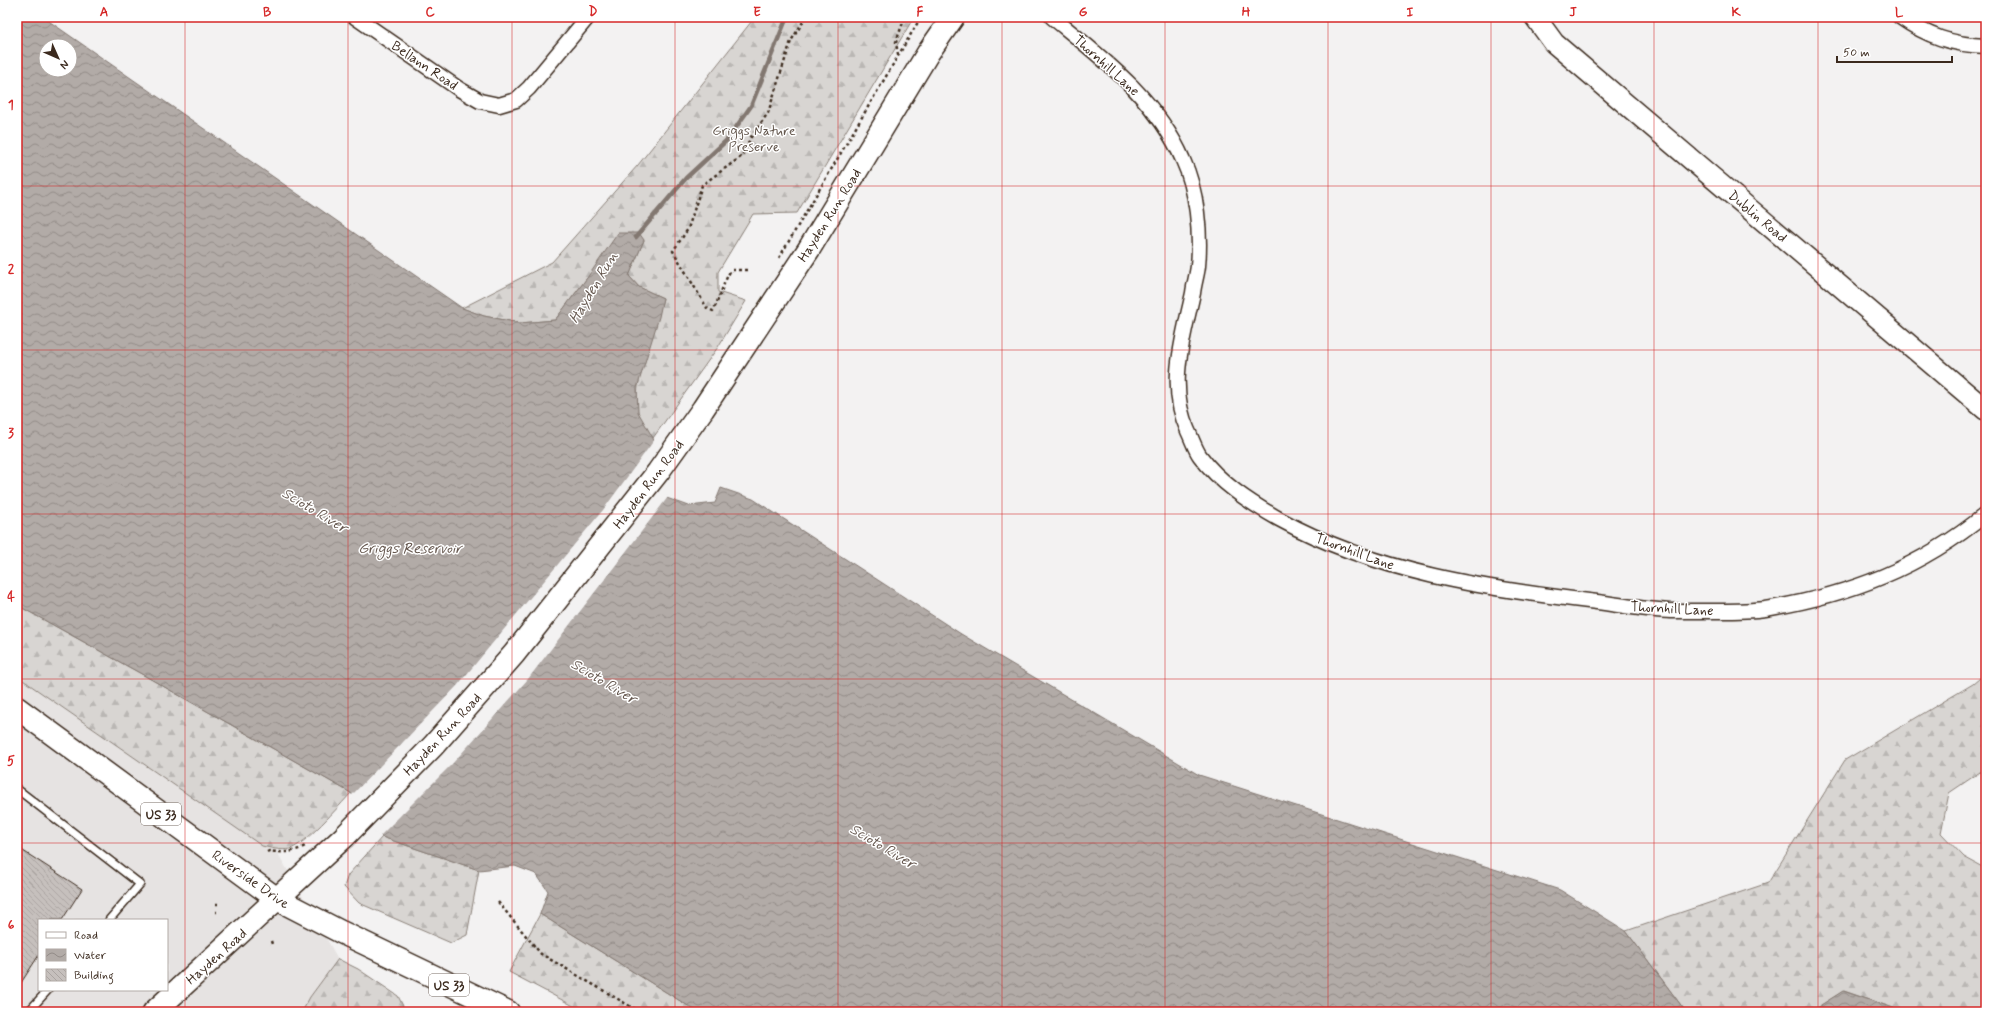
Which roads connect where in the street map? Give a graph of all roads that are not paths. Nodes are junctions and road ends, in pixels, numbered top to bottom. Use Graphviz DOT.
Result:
graph roads {
  1 [pos="355,17"];
  2 [pos="588,17"];
  3 [pos="954,17"];
  4 [pos="1052,17"];
  5 [pos="1535,17"];
  6 [pos="1900,17"];
  7 [pos="1986,46"];
  8 [pos="1986,410"];
  9 [pos="1986,514"];
  10 [pos="17,708"];
  11 [pos="17,789"];
  12 [pos="277,900"];
  13 [pos="109,919"];
  14 [pos="47,991"];
  15 [pos="486,1006"];
  16 [pos="28,1012"];
  17 [pos="154,1012"];
  18 [pos="508,1012"];
  1 -- 2 [label="street, Bellann Road"];
  3 -- 12 [label="main road, Hayden Run Road"];
  4 -- 9 [label="street, Thornhill Lane"];
  5 -- 8 [label="main road, Dublin Road"];
  6 -- 7 [label="street"];
  10 -- 12 [label="main road, Riverside Drive / US 33"];
  11 -- 13 [label="lane"];
  12 -- 15 [label="main road, Riverside Drive / US 33"];
  12 -- 17 [label="main road, Hayden Road"];
  14 -- 16 [label="lane"];
  15 -- 18 [label="main road, Riverside Drive / US 33"];
}
